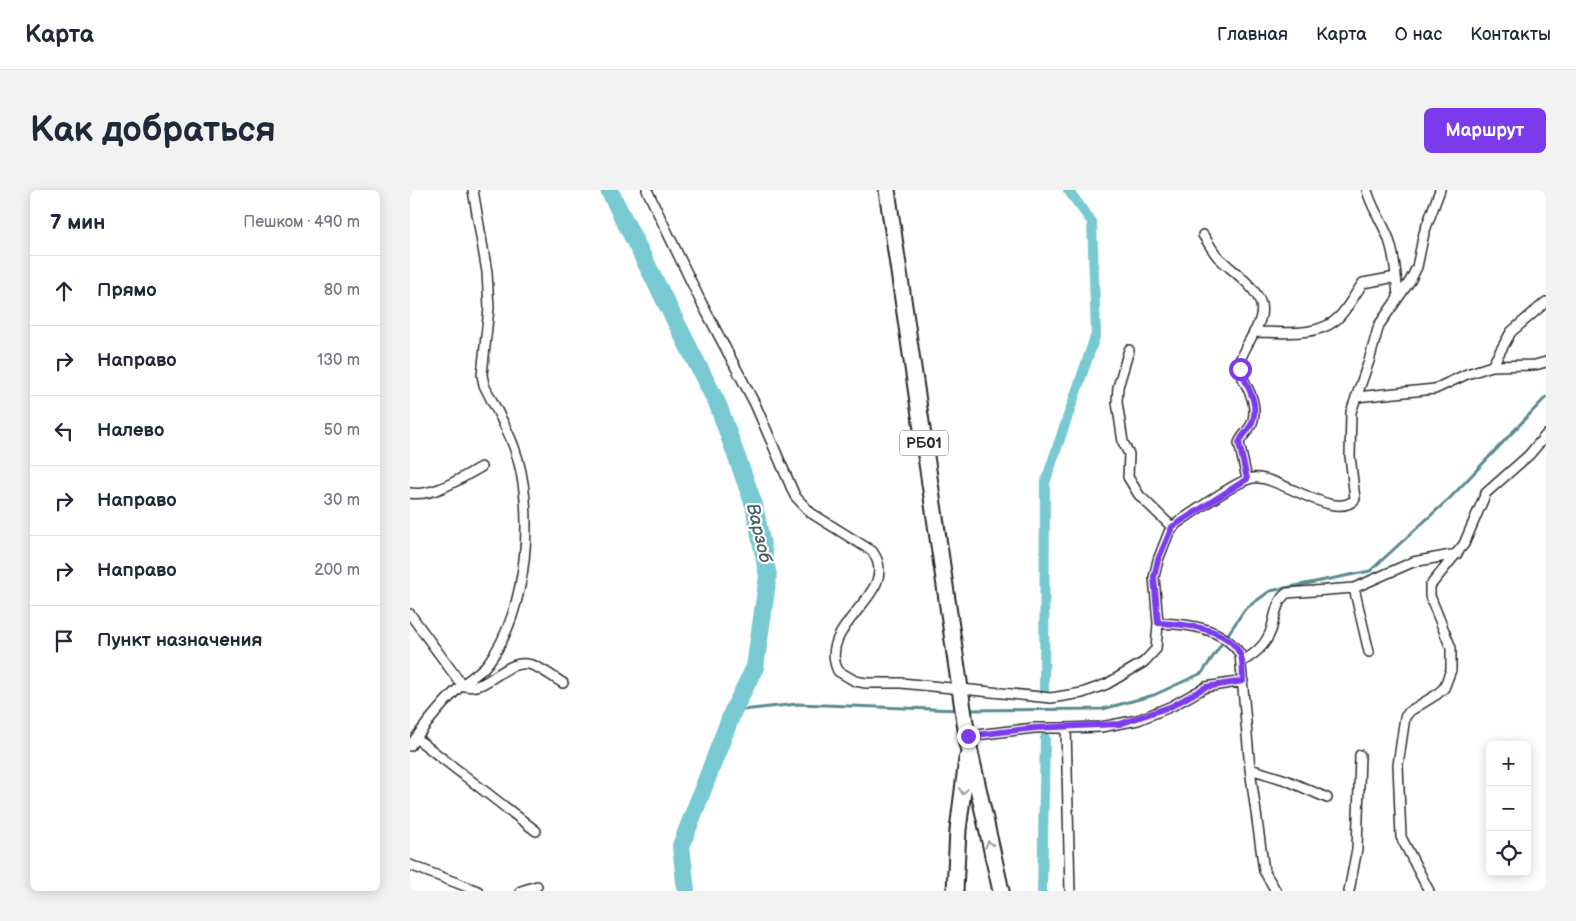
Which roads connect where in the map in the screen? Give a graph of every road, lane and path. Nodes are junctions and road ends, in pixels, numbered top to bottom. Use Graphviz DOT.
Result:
graph roads {
  1 [pos="473,190"];
  2 [pos="647,190"];
  3 [pos="886,190"];
  4 [pos="1366,190"];
  5 [pos="1440,190"];
  6 [pos="1203,235"];
  7 [pos="1396,276"];
  8 [pos="1398,296"];
  9 [pos="1546,302"];
  10 [pos="1254,332"];
  11 [pos="1129,350"];
  12 [pos="1546,362"];
  13 [pos="1492,366"];
  14 [pos="1356,397"];
  15 [pos="1546,435"];
  16 [pos="482,467"];
  17 [pos="1247,479"];
  18 [pos="410,493"];
  19 [pos="1172,527"];
  20 [pos="1457,554"];
  21 [pos="1354,588"];
  22 [pos="410,614"];
  23 [pos="1158,623"];
  24 [pos="1370,652"];
  25 [pos="1242,662"];
  26 [pos="1243,681"];
  27 [pos="563,683"];
  28 [pos="462,685"];
  29 [pos="961,693"];
  30 [pos="1066,728"];
  31 [pos="967,735"];
  32 [pos="413,742"];
  33 [pos="1360,755"];
  34 [pos="1250,769"];
  35 [pos="1327,798"];
  36 [pos="536,831"];
  37 [pos="410,865"];
  38 [pos="537,886"];
  39 [pos="478,891"];
  40 [pos="521,891"];
  41 [pos="955,891"];
  42 [pos="1000,891"];
  43 [pos="1070,891"];
  44 [pos="1276,891"];
  45 [pos="1349,891"];
  46 [pos="1429,891"];
  1 -- 28 [label="street"];
  2 -- 29 [label="street"];
  3 -- 29 [label="highway, РБ01"];
  4 -- 7 [label="street"];
  5 -- 8 [label="street"];
  6 -- 10 [label="street"];
  7 -- 8 [label="street"];
  7 -- 10 [label="street"];
  8 -- 14 [label="street"];
  9 -- 13 [label="street"];
  10 -- 17 [label="street"];
  11 -- 19 [label="street"];
  12 -- 13 [label="street"];
  13 -- 14 [label="street"];
  14 -- 17 [label="street"];
  15 -- 20 [label="street"];
  16 -- 18 [label="street"];
  17 -- 19 [label="street"];
  19 -- 23 [label="street"];
  20 -- 21 [label="street"];
  20 -- 46 [label="street"];
  21 -- 24 [label="street"];
  21 -- 25 [label="street"];
  22 -- 28 [label="street"];
  23 -- 25 [label="street"];
  23 -- 29 [label="street"];
  25 -- 26 [label="street"];
  26 -- 30 [label="street"];
  26 -- 34 [label="street"];
  27 -- 28 [label="street"];
  28 -- 32 [label="street"];
  29 -- 31 [label="highway, РБ01"];
  30 -- 31 [label="street"];
  30 -- 43 [label="street"];
  31 -- 41 [label="highway, РБ01, one-way"];
  42 -- 31 [label="highway, РБ01, one-way"];
  32 -- 36 [label="street"];
  33 -- 45 [label="street"];
  34 -- 35 [label="street"];
  34 -- 44 [label="street"];
  37 -- 39 [label="street"];
  38 -- 40 [label="street"];
}
